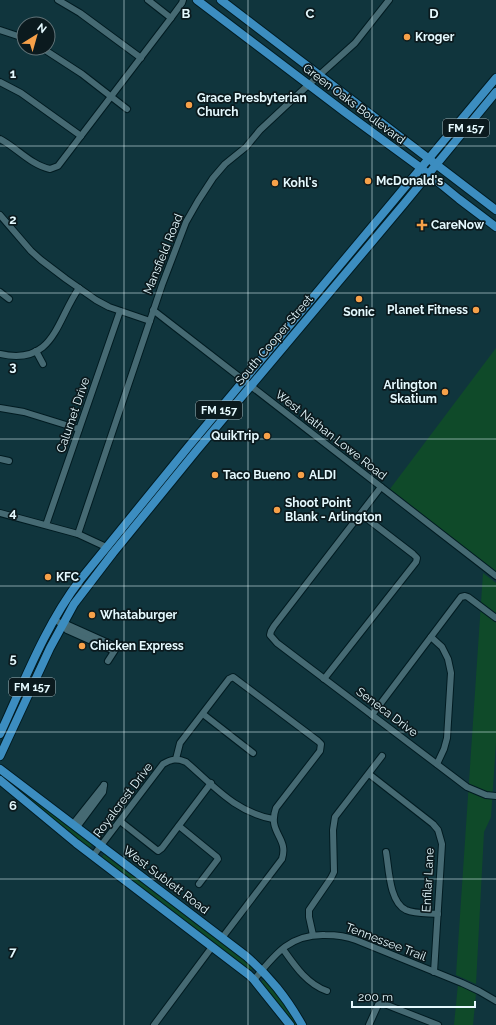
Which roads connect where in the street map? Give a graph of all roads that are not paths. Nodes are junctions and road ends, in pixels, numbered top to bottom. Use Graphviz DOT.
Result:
graph roads {
  1 [pos="58,0"];
  2 [pos="148,0"];
  3 [pos="197,0"];
  4 [pos="221,0"];
  5 [pos="389,0"];
  6 [pos="184,1"];
  7 [pos="171,18"];
  8 [pos="0,30"];
  9 [pos="16,35"];
  10 [pos="54,56"];
  11 [pos="141,58"];
  12 [pos="319,75"];
  13 [pos="496,78"];
  14 [pos="0,82"];
  15 [pos="309,84"];
  16 [pos="496,92"];
  17 [pos="111,97"];
  18 [pos="127,109"];
  19 [pos="81,136"];
  20 [pos="0,139"];
  21 [pos="429,159"];
  22 [pos="436,165"];
  23 [pos="421,168"];
  24 [pos="428,174"];
  25 [pos="496,210"];
  26 [pos="0,215"];
  27 [pos="496,227"];
  28 [pos="79,288"];
  29 [pos="0,292"];
  30 [pos="9,300"];
  31 [pos="153,310"];
  32 [pos="120,311"];
  33 [pos="150,321"];
  34 [pos="36,351"];
  35 [pos="0,354"];
  36 [pos="43,364"];
  37 [pos="244,381"];
  38 [pos="252,386"];
  39 [pos="0,408"];
  40 [pos="79,429"];
  41 [pos="0,459"];
  42 [pos="9,462"];
  43 [pos="169,470"];
  44 [pos="176,476"];
  45 [pos="381,487"];
  46 [pos="0,514"];
  47 [pos="361,514"];
  48 [pos="46,525"];
  49 [pos="78,534"];
  50 [pos="106,547"];
  51 [pos="496,576"];
  52 [pos="496,618"];
  53 [pos="55,620"];
  54 [pos="62,624"];
  55 [pos="431,637"];
  56 [pos="108,661"];
  57 [pos="324,679"];
  58 [pos="203,714"];
  59 [pos="372,715"];
  60 [pos="0,734"];
  61 [pos="1,753"];
  62 [pos="253,753"];
  63 [pos="382,756"];
  64 [pos="176,759"];
  65 [pos="437,764"];
  66 [pos="0,768"];
  67 [pos="369,774"];
  68 [pos="11,778"];
  69 [pos="2,783"];
  70 [pos="211,783"];
  71 [pos="496,796"];
  72 [pos="89,808"];
  73 [pos="272,819"];
  74 [pos="120,821"];
  75 [pos="75,826"];
  76 [pos="179,826"];
  77 [pos="101,846"];
  78 [pos="386,852"];
  79 [pos="93,856"];
  80 [pos="200,884"];
  81 [pos="438,914"];
  82 [pos="313,934"];
  83 [pos="222,938"];
  84 [pos="212,947"];
  85 [pos="283,949"];
  86 [pos="262,970"];
  87 [pos="434,972"];
  88 [pos="254,980"];
  89 [pos="327,991"];
  90 [pos="496,1002"];
  91 [pos="427,1023"];
  92 [pos="154,1025"];
  93 [pos="290,1025"];
  94 [pos="302,1025"];
  95 [pos="369,1025"];
  96 [pos="438,1025"];
  1 -- 11 [label="street"];
  2 -- 7 [label="street"];
  3 -- 15 [label="main road, Green Oaks Boulevard"];
  4 -- 12 [label="main road"];
  5 -- 12 [label="street, Mansfield Road"];
  6 -- 7 [label="street"];
  7 -- 11 [label="street"];
  8 -- 9 [label="street"];
  10 -- 17 [label="street"];
  11 -- 17 [label="street"];
  12 -- 15 [label="street, Mansfield Road"];
  12 -- 21 [label="main road"];
  13 -- 21 [label="main road, South Cooper Street / FM 157"];
  14 -- 19 [label="street"];
  15 -- 23 [label="main road, Green Oaks Boulevard"];
  15 -- 31 [label="street, Mansfield Road"];
  16 -- 22 [label="main road, South Cooper Street / FM 157"];
  17 -- 18 [label="street"];
  17 -- 19 [label="street"];
  19 -- 20 [label="street"];
  21 -- 22 [label="main road"];
  21 -- 23 [label="main road, South Cooper Street / FM 157"];
  22 -- 24 [label="main road, South Cooper Street / FM 157"];
  22 -- 25 [label="main road"];
  23 -- 24 [label="main road, Green Oaks Boulevard"];
  23 -- 37 [label="main road, South Cooper Street / FM 157"];
  24 -- 27 [label="main road, Green Oaks Boulevard"];
  24 -- 38 [label="main road, South Cooper Street / FM 157"];
  26 -- 28 [label="street"];
  28 -- 32 [label="street"];
  28 -- 34 [label="street"];
  29 -- 30 [label="street"];
  31 -- 33 [label="street, Mansfield Road"];
  31 -- 37 [label="street, West Nathan Lowe Road"];
  32 -- 33 [label="street"];
  32 -- 40 [label="street, Calumet Drive"];
  33 -- 49 [label="street, Mansfield Road"];
  34 -- 35 [label="street"];
  34 -- 36 [label="street"];
  37 -- 38 [label="street, West Nathan Lowe Road"];
  37 -- 43 [label="main road, South Cooper Street / FM 157"];
  38 -- 44 [label="main road, South Cooper Street / FM 157"];
  38 -- 45 [label="street, West Nathan Lowe Road"];
  39 -- 40 [label="street"];
  40 -- 48 [label="street, Calumet Drive"];
  41 -- 42 [label="street"];
  43 -- 44 [label="main road"];
  43 -- 50 [label="main road, South Cooper Street / FM 157"];
  44 -- 54 [label="main road, South Cooper Street / FM 157"];
  45 -- 47 [label="street"];
  45 -- 51 [label="street, West Nathan Lowe Road"];
  46 -- 48 [label="street"];
  47 -- 57 [label="street, Seneca Drive"];
  47 -- 57 [label="street"];
  48 -- 49 [label="street"];
  49 -- 50 [label="street"];
  50 -- 53 [label="main road, South Cooper Street / FM 157"];
  52 -- 55 [label="street"];
  53 -- 54 [label="street"];
  53 -- 60 [label="main road, South Cooper Street / FM 157"];
  54 -- 56 [label="street"];
  54 -- 61 [label="main road, South Cooper Street / FM 157"];
  55 -- 59 [label="street"];
  55 -- 65 [label="street"];
  57 -- 59 [label="street, Seneca Drive"];
  58 -- 62 [label="street"];
  58 -- 64 [label="street"];
  58 -- 73 [label="street"];
  59 -- 65 [label="street, Seneca Drive"];
  61 -- 68 [label="main road"];
  63 -- 67 [label="street"];
  64 -- 70 [label="street"];
  64 -- 74 [label="street, Royalcrest Drive"];
  65 -- 71 [label="street, Seneca Drive"];
  66 -- 68 [label="main road, West Sublett Road"];
  67 -- 81 [label="street, Enfilar Lane"];
  67 -- 82 [label="street"];
  68 -- 75 [label="main road, West Sublett Road"];
  69 -- 79 [label="main road, West Sublett Road"];
  70 -- 73 [label="street"];
  70 -- 76 [label="street"];
  72 -- 75 [label="street"];
  73 -- 83 [label="street"];
  74 -- 76 [label="street"];
  74 -- 77 [label="street, Royalcrest Drive"];
  75 -- 77 [label="main road, West Sublett Road"];
  76 -- 80 [label="street"];
  77 -- 79 [label="street, Royalcrest Drive"];
  77 -- 83 [label="main road, West Sublett Road"];
  78 -- 81 [label="street"];
  79 -- 84 [label="main road, West Sublett Road"];
  81 -- 87 [label="street, Enfilar Lane"];
  82 -- 85 [label="street, Tennessee Trail"];
  82 -- 87 [label="street, Tennessee Trail"];
  83 -- 86 [label="main road, West Sublett Road"];
  84 -- 88 [label="main road, West Sublett Road"];
  84 -- 92 [label="street"];
  85 -- 86 [label="street, Tennessee Trail"];
  85 -- 89 [label="street"];
  86 -- 88 [label="street, Tennessee Trail"];
  86 -- 94 [label="main road, West Sublett Road"];
  87 -- 90 [label="street, Tennessee Trail"];
  88 -- 93 [label="main road, West Sublett Road"];
  91 -- 95 [label="street"];
  91 -- 96 [label="street"];
}
